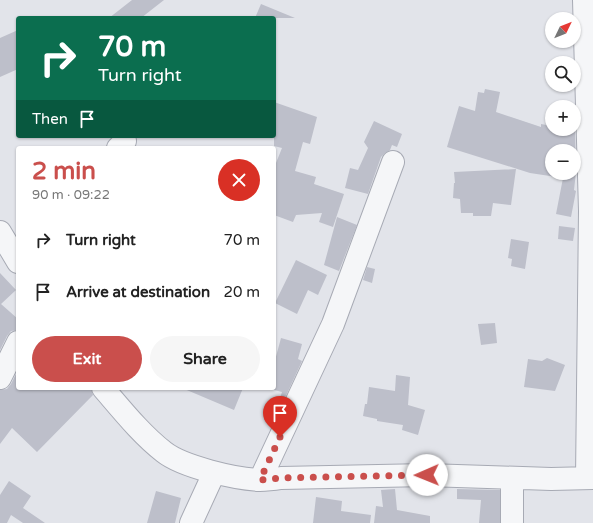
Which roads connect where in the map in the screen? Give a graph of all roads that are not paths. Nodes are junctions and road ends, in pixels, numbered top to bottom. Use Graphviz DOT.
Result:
graph roads {
  1 [pos="587,4"];
  2 [pos="393,162"];
  3 [pos="0,232"];
  4 [pos="16,252"];
  5 [pos="16,346"];
  6 [pos="0,378"];
  7 [pos="105,390"];
  8 [pos="214,473"];
  9 [pos="512,478"];
  10 [pos="590,478"];
  11 [pos="260,480"];
  12 [pos="191,523"];
  13 [pos="512,523"];
  1 -- 10 [label="street"];
  2 -- 11 [label="street"];
  3 -- 4 [label="street"];
  5 -- 6 [label="street"];
  7 -- 8 [label="street"];
  8 -- 11 [label="street"];
  8 -- 12 [label="street"];
  9 -- 10 [label="street"];
  9 -- 11 [label="street"];
  9 -- 13 [label="street"];
}
